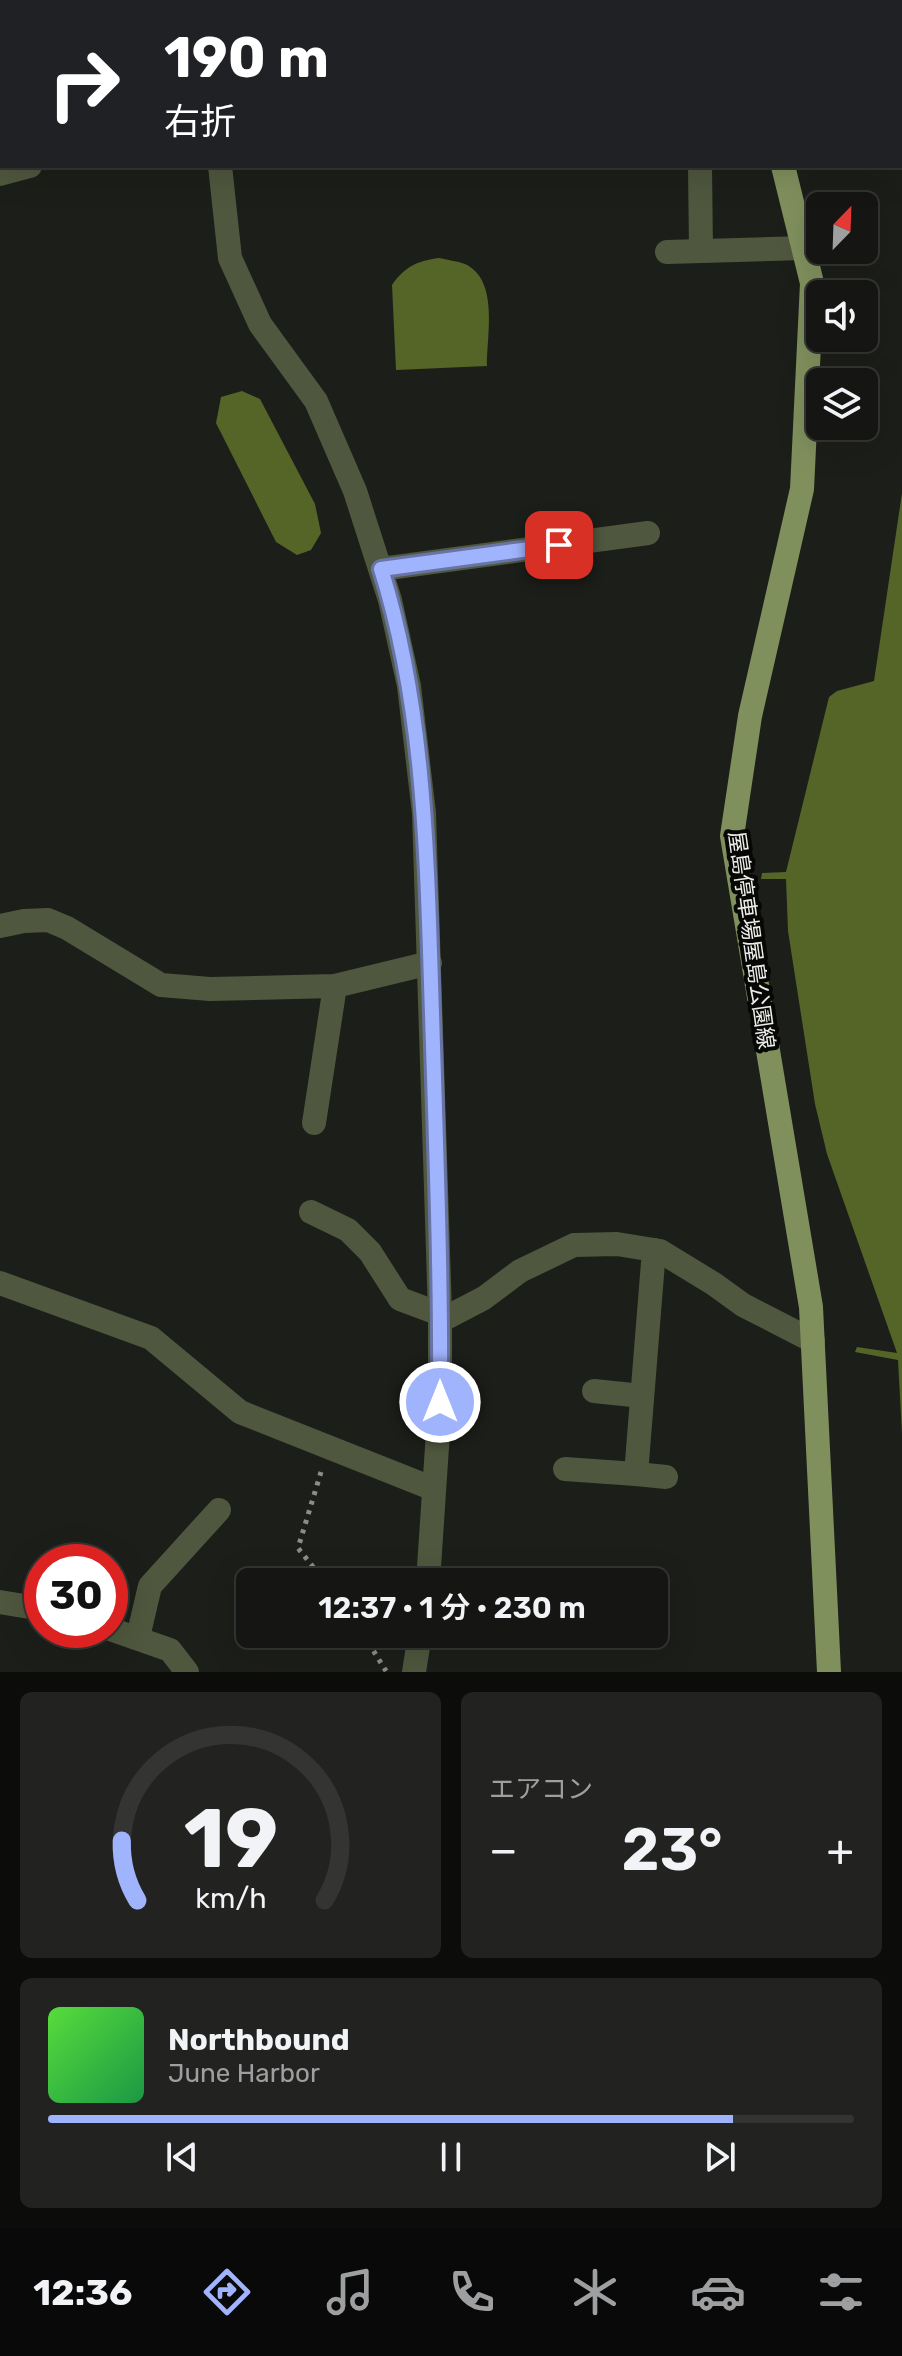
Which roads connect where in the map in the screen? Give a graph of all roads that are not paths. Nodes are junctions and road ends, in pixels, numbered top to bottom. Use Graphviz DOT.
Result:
graph roads {
  1 [pos="22,168"];
  2 [pos="220,168"];
  3 [pos="700,168"];
  4 [pos="783,168"];
  5 [pos="0,174"];
  6 [pos="803,248"];
  7 [pos="701,251"];
  8 [pos="667,252"];
  9 [pos="648,533"];
  10 [pos="381,569"];
  11 [pos="0,926"];
  12 [pos="430,963"];
  13 [pos="335,986"];
  14 [pos="314,1123"];
  15 [pos="311,1212"];
  16 [pos="654,1250"];
  17 [pos="0,1283"];
  18 [pos="440,1318"];
  19 [pos="813,1341"];
  20 [pos="594,1391"];
  21 [pos="642,1396"];
  22 [pos="565,1469"];
  23 [pos="636,1474"];
  24 [pos="666,1477"];
  25 [pos="434,1489"];
  26 [pos="219,1510"];
  27 [pos="429,1568"];
  28 [pos="0,1602"];
  29 [pos="24,1606"];
  30 [pos="128,1634"];
  31 [pos="138,1637"];
  32 [pos="418,1648"];
  33 [pos="187,1672"];
  34 [pos="414,1672"];
  35 [pos="829,1672"];
  1 -- 5 [label="street"];
  2 -- 10 [label="street"];
  3 -- 7 [label="street"];
  4 -- 6 [label="main road, 屋島停車場屋島公園線"];
  6 -- 7 [label="street"];
  6 -- 19 [label="main road, 屋島停車場屋島公園線"];
  7 -- 8 [label="street"];
  9 -- 10 [label="street"];
  10 -- 12 [label="street"];
  11 -- 13 [label="street"];
  12 -- 13 [label="street"];
  12 -- 18 [label="street"];
  13 -- 14 [label="street"];
  15 -- 18 [label="street"];
  16 -- 18 [label="street"];
  16 -- 19 [label="street"];
  16 -- 21 [label="street"];
  17 -- 25 [label="street"];
  18 -- 25 [label="street"];
  19 -- 35 [label="main road, 屋島停車場屋島公園線"];
  20 -- 21 [label="street"];
  21 -- 23 [label="street"];
  22 -- 23 [label="street"];
  23 -- 24 [label="street"];
  25 -- 27 [label="street"];
  26 -- 31 [label="street"];
  28 -- 29 [label="street"];
  30 -- 31 [label="street"];
  31 -- 33 [label="street"];
  32 -- 34 [label="street"];
}
